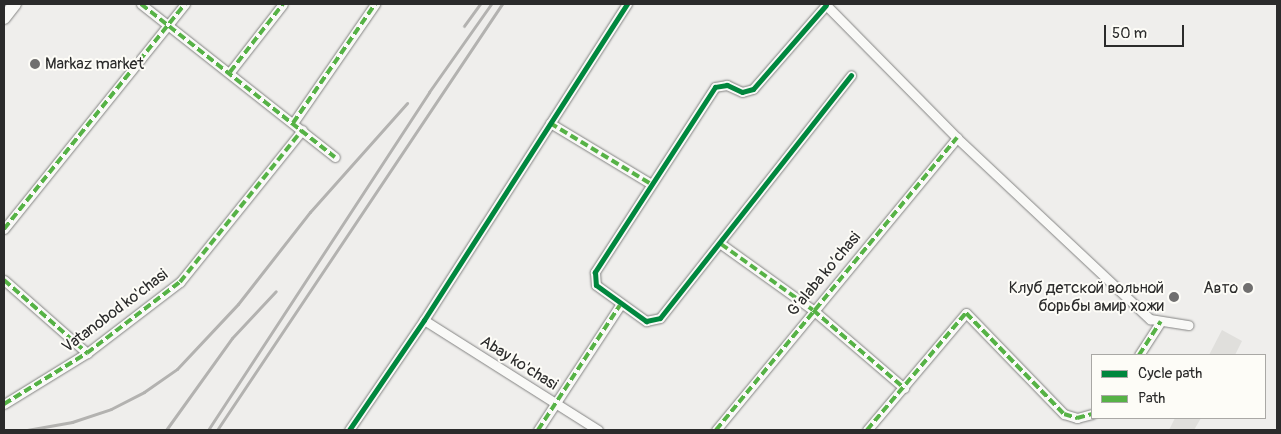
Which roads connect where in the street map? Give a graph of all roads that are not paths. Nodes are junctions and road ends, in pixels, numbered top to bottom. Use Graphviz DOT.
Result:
graph roads {
  1 [pos="15,4"];
  2 [pos="142,4"];
  3 [pos="185,4"];
  4 [pos="283,4"];
  5 [pos="376,4"];
  6 [pos="627,4"];
  7 [pos="825,4"];
  8 [pos="4,18"];
  9 [pos="170,23"];
  10 [pos="230,72"];
  11 [pos="851,76"];
  12 [pos="293,123"];
  13 [pos="550,123"];
  14 [pos="302,130"];
  15 [pos="957,138"];
  16 [pos="335,157"];
  17 [pos="651,184"];
  18 [pos="4,229"];
  19 [pos="721,244"];
  20 [pos="4,280"];
  21 [pos="620,305"];
  22 [pos="812,310"];
  23 [pos="424,320"];
  24 [pos="1161,321"];
  25 [pos="1189,325"];
  26 [pos="87,353"];
  27 [pos="1140,354"];
  28 [pos="904,388"];
  29 [pos="4,404"];
  30 [pos="556,404"];
  31 [pos="1091,414"];
  32 [pos="349,430"];
  33 [pos="538,430"];
  34 [pos="598,430"];
  35 [pos="716,430"];
  36 [pos="867,430"];
  1 -- 8 [label="main road"];
  2 -- 9 [label="street"];
  3 -- 9 [label="street"];
  4 -- 10 [label="street"];
  5 -- 12 [label="street"];
  6 -- 13 [label="street"];
  7 -- 15 [label="street"];
  7 -- 17 [label="street"];
  9 -- 10 [label="street"];
  9 -- 18 [label="street"];
  10 -- 12 [label="street"];
  11 -- 19 [label="street"];
  12 -- 14 [label="street"];
  13 -- 17 [label="street"];
  13 -- 23 [label="street"];
  14 -- 16 [label="street"];
  14 -- 26 [label="street, Vatanobod ko'chasi"];
  15 -- 22 [label="street, G’alaba ko’chasi"];
  15 -- 24 [label="street"];
  17 -- 21 [label="street"];
  19 -- 21 [label="street"];
  19 -- 22 [label="street"];
  20 -- 26 [label="street"];
  21 -- 30 [label="street"];
  22 -- 28 [label="street"];
  22 -- 35 [label="street, G’alaba ko’chasi"];
  23 -- 30 [label="street, Abay ko'chasi"];
  23 -- 32 [label="street"];
  24 -- 25 [label="street"];
  24 -- 27 [label="street"];
  26 -- 29 [label="street, Vatanobod ko'chasi"];
  28 -- 31 [label="street"];
  28 -- 36 [label="street"];
  30 -- 33 [label="street"];
  30 -- 34 [label="street, Abay ko'chasi"];
}
